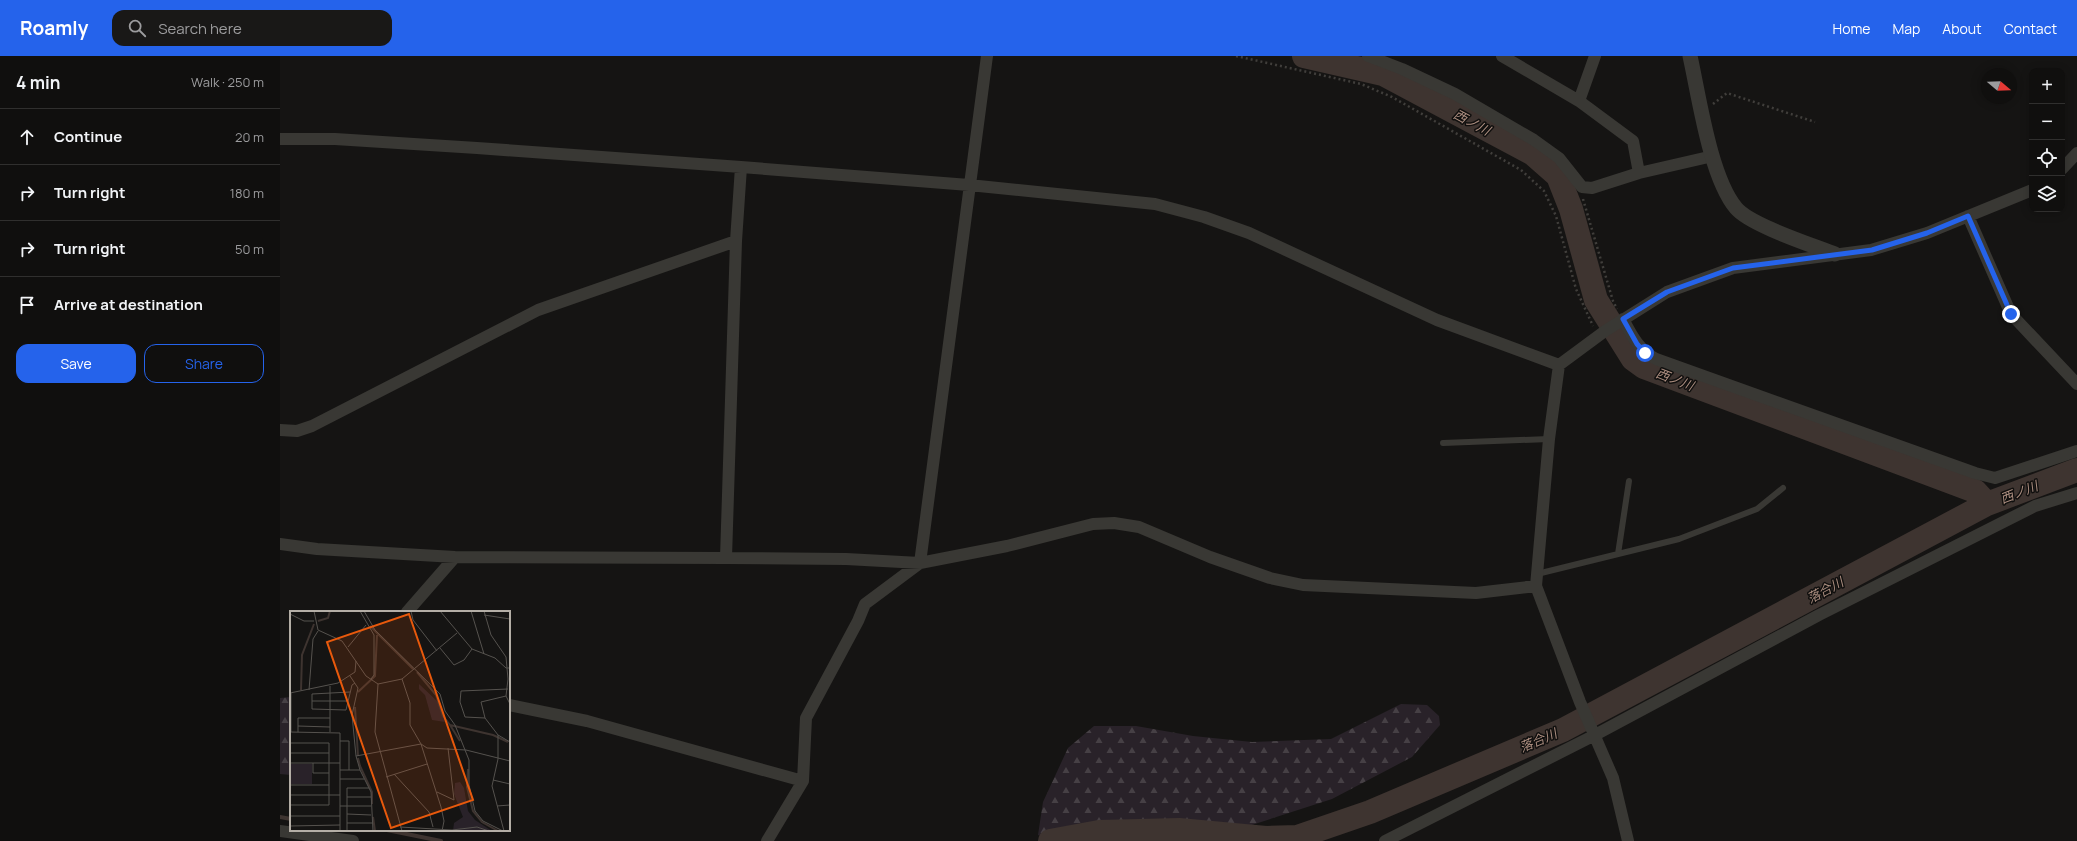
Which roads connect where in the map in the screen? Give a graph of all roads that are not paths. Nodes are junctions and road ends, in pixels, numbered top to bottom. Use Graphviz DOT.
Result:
graph roads {
  1 [pos="987,56"];
  2 [pos="1368,56"];
  3 [pos="1595,56"];
  4 [pos="1690,56"];
  5 [pos="1504,57"];
  6 [pos="1579,101"];
  7 [pos="280,139"];
  8 [pos="2077,153"];
  9 [pos="1712,156"];
  10 [pos="2065,166"];
  11 [pos="741,167"];
  12 [pos="1640,173"];
  13 [pos="969,185"];
  14 [pos="2029,191"];
  15 [pos="1968,216"];
  16 [pos="736,241"];
  17 [pos="1835,254"];
  18 [pos="1620,321"];
  19 [pos="1559,365"];
  20 [pos="2077,384"];
  21 [pos="280,430"];
  22 [pos="1549,439"];
  23 [pos="1443,443"];
  24 [pos="2077,451"];
  25 [pos="1629,481"];
  26 [pos="1783,488"];
  27 [pos="2077,493"];
  28 [pos="280,544"];
  29 [pos="1618,554"];
  30 [pos="455,558"];
  31 [pos="726,558"];
  32 [pos="920,563"];
  33 [pos="1536,580"];
  34 [pos="408,611"];
  35 [pos="510,704"];
  36 [pos="1594,733"];
  37 [pos="803,781"];
  38 [pos="280,831"];
  39 [pos="353,841"];
  40 [pos="767,841"];
  41 [pos="1385,841"];
  42 [pos="1628,841"];
  1 -- 13 [label="street"];
  2 -- 12 [label="street"];
  3 -- 6 [label="street"];
  4 -- 9 [label="street"];
  5 -- 6 [label="street"];
  6 -- 12 [label="street"];
  7 -- 11 [label="street"];
  8 -- 10 [label="street"];
  9 -- 12 [label="street"];
  9 -- 17 [label="street"];
  11 -- 13 [label="street"];
  11 -- 16 [label="street"];
  13 -- 19 [label="street"];
  13 -- 32 [label="street"];
  14 -- 15 [label="street"];
  15 -- 17 [label="street"];
  15 -- 20 [label="street"];
  16 -- 21 [label="street"];
  16 -- 31 [label="street"];
  17 -- 18 [label="street"];
  18 -- 19 [label="street"];
  18 -- 24 [label="street"];
  19 -- 22 [label="street"];
  22 -- 23 [label="lane"];
  22 -- 33 [label="street"];
  25 -- 29 [label="lane"];
  26 -- 29 [label="lane"];
  27 -- 36 [label="street"];
  28 -- 30 [label="street"];
  29 -- 33 [label="lane"];
  30 -- 31 [label="street"];
  30 -- 34 [label="street"];
  31 -- 32 [label="street"];
  32 -- 33 [label="street"];
  32 -- 37 [label="street"];
  33 -- 36 [label="street"];
  35 -- 37 [label="street"];
  36 -- 41 [label="street"];
  36 -- 42 [label="street"];
  37 -- 40 [label="street"];
  38 -- 39 [label="street"];
}
